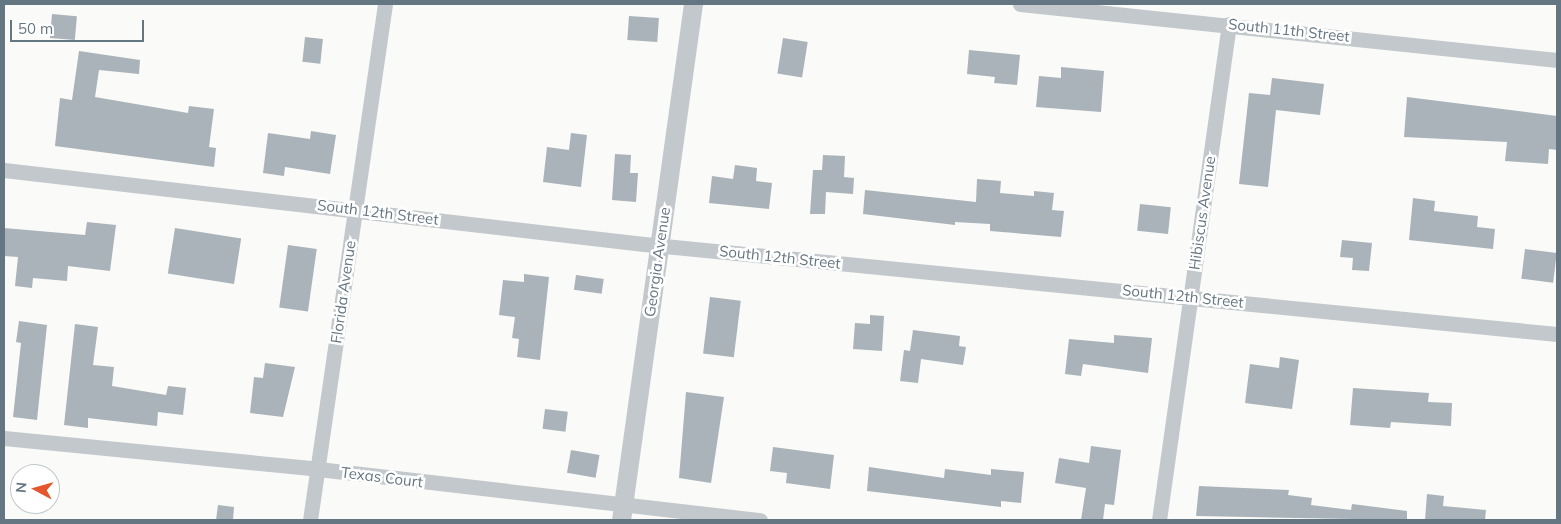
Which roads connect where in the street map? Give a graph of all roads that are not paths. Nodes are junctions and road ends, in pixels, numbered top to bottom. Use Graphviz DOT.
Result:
graph roads {
  1 [pos="385,4"];
  2 [pos="693,4"];
  3 [pos="1020,4"];
  4 [pos="1229,24"];
  5 [pos="1557,60"];
  6 [pos="4,170"];
  7 [pos="355,209"];
  8 [pos="660,246"];
  9 [pos="1191,297"];
  10 [pos="1557,334"];
  11 [pos="4,438"];
  12 [pos="318,469"];
  13 [pos="622,513"];
  14 [pos="310,520"];
  15 [pos="760,520"];
  16 [pos="1159,520"];
  1 -- 7 [label="street, Florida Avenue"];
  2 -- 8 [label="street, Georgia Avenue"];
  3 -- 4 [label="street, South 11th Street"];
  4 -- 5 [label="street, South 11th Street"];
  4 -- 9 [label="street, Hibiscus Avenue"];
  6 -- 7 [label="street, South 12th Street"];
  7 -- 8 [label="street, South 12th Street"];
  7 -- 12 [label="street, Florida Avenue"];
  8 -- 9 [label="street, South 12th Street"];
  8 -- 13 [label="street, Georgia Avenue"];
  9 -- 10 [label="street, South 12th Street"];
  9 -- 16 [label="street, Hibiscus Avenue"];
  11 -- 12 [label="street, Texas Court"];
  12 -- 13 [label="street, Texas Court"];
  12 -- 14 [label="street, Florida Avenue"];
  13 -- 15 [label="street, Texas Court"];
}
